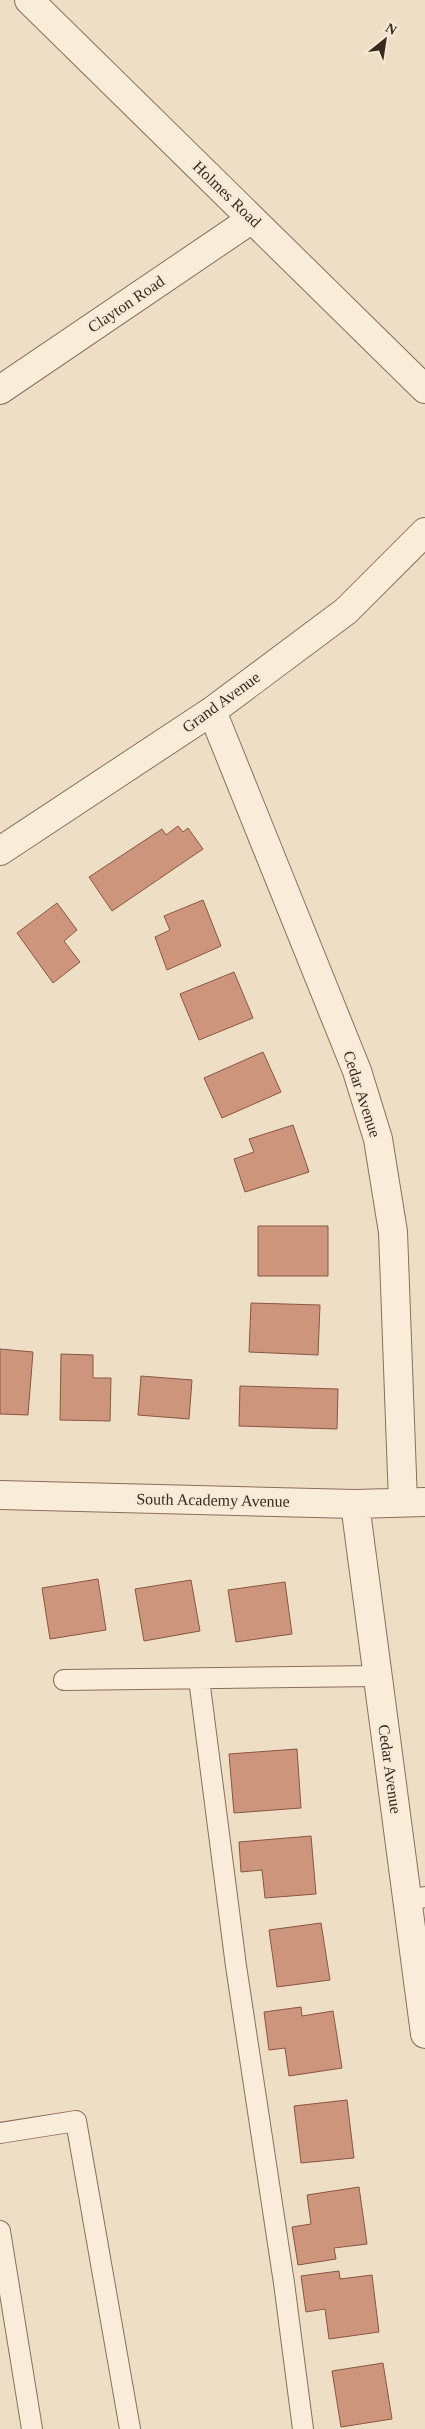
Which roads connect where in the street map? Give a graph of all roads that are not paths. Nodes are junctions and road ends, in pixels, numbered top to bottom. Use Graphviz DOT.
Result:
graph roads {
  1 [pos="29,0"];
  2 [pos="252,219"];
  3 [pos="425,389"];
  4 [pos="0,390"];
  5 [pos="425,532"];
  6 [pos="212,711"];
  7 [pos="0,851"];
  8 [pos="0,1495"];
  9 [pos="414,1502"];
  10 [pos="355,1504"];
  11 [pos="378,1676"];
  12 [pos="199,1678"];
  13 [pos="64,1680"];
  14 [pos="416,1899"];
  15 [pos="425,2034"];
  16 [pos="0,2133"];
  17 [pos="0,2231"];
  18 [pos="32,2429"];
  19 [pos="130,2429"];
  20 [pos="303,2429"];
  1 -- 2 [label="street, Holmes Road"];
  2 -- 3 [label="street, Holmes Road"];
  2 -- 4 [label="street, Clayton Road"];
  5 -- 6 [label="street, Grand Avenue"];
  6 -- 7 [label="street, Grand Avenue"];
  6 -- 9 [label="street, Cedar Avenue"];
  8 -- 10 [label="street, South Academy Avenue"];
  9 -- 10 [label="street, South Academy Avenue"];
  10 -- 11 [label="street, Cedar Avenue"];
  11 -- 12 [label="lane"];
  11 -- 14 [label="street, Cedar Avenue"];
  12 -- 13 [label="lane"];
  12 -- 20 [label="lane"];
  14 -- 15 [label="street, Cedar Avenue"];
  16 -- 19 [label="lane"];
  17 -- 18 [label="lane"];
}
